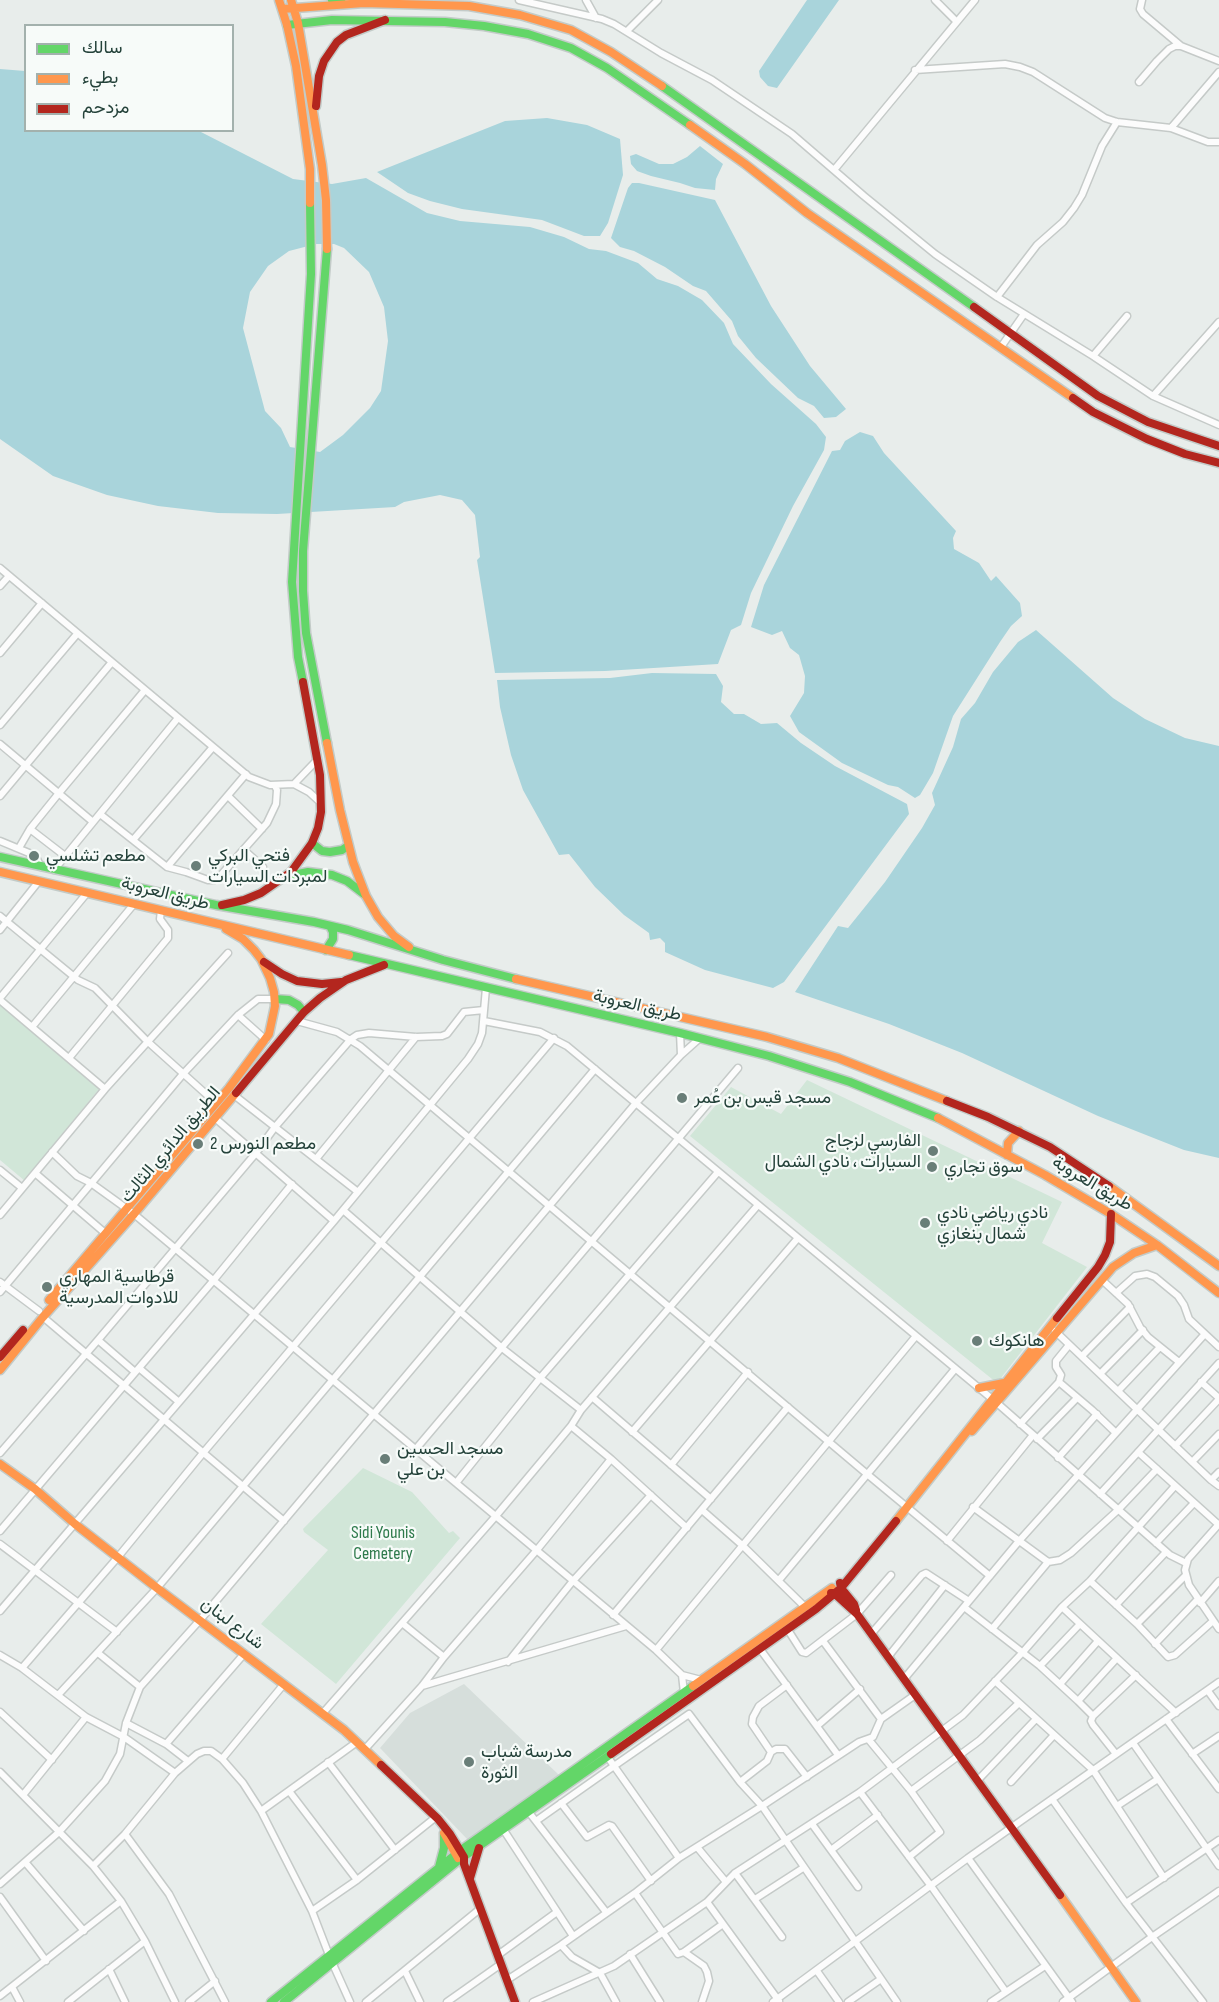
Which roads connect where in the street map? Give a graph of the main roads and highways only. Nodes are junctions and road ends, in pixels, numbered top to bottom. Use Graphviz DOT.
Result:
graph roads {
  1 [pos="279,0"];
  2 [pos="332,0"];
  3 [pos="342,3"];
  4 [pos="292,4"];
  5 [pos="282,9"];
  6 [pos="386,20"];
  7 [pos="298,23"];
  8 [pos="287,25"];
  9 [pos="315,120"];
  10 [pos="1219,446"];
  11 [pos="1219,463"];
  12 [pos="312,843"];
  13 [pos="348,846"];
  14 [pos="0,857"];
  15 [pos="0,872"];
  16 [pos="284,878"];
  17 [pos="366,896"];
  18 [pos="216,905"];
  19 [pos="215,923"];
  20 [pos="330,926"];
  21 [pos="326,950"];
  22 [pos="414,950"];
  23 [pos="261,960"];
  24 [pos="386,965"];
  25 [pos="346,980"];
  26 [pos="275,999"];
  27 [pos="304,1012"];
  28 [pos="1019,1131"];
  29 [pos="1006,1155"];
  30 [pos="130,1212"];
  31 [pos="1111,1214"];
  32 [pos="1157,1245"];
  33 [pos="1219,1266"];
  34 [pos="1219,1293"];
  35 [pos="41,1314"];
  36 [pos="1054,1329"];
  37 [pos="0,1357"];
  38 [pos="0,1370"];
  39 [pos="1004,1383"];
  40 [pos="979,1388"];
  41 [pos="994,1401"];
  42 [pos="0,1464"];
  43 [pos="856,1570"];
  44 [pos="835,1589"];
  45 [pos="852,1606"];
  46 [pos="816,1609"];
  47 [pos="437,1818"];
  48 [pos="444,1834"];
  49 [pos="480,1845"];
  50 [pos="461,1857"];
  51 [pos="438,1868"];
  52 [pos="470,1879"];
  53 [pos="331,1958"];
  54 [pos="271,2002"];
  55 [pos="284,2002"];
  56 [pos="515,2002"];
  57 [pos="1136,2002"];
  1 -- 5 [label="main road"];
  2 -- 3 [label="main road"];
  3 -- 4 [label="main road"];
  3 -- 10 [label="main road"];
  4 -- 5 [label="main road"];
  4 -- 7 [label="main road"];
  5 -- 8 [label="main road"];
  6 -- 7 [label="main road"];
  6 -- 9 [label="main road"];
  6 -- 11 [label="main road"];
  7 -- 8 [label="main road"];
  7 -- 9 [label="main road"];
  8 -- 12 [label="main road"];
  9 -- 13 [label="main road"];
  12 -- 13 [label="main road"];
  12 -- 16 [label="main road"];
  13 -- 17 [label="main road"];
  14 -- 18 [label="main road, طريق العروبة"];
  15 -- 19 [label="main road, طريق العروبة"];
  16 -- 17 [label="main road"];
  16 -- 18 [label="main road"];
  17 -- 22 [label="main road"];
  18 -- 20 [label="main road, طريق العروبة"];
  19 -- 21 [label="main road, طريق العروبة"];
  19 -- 23 [label="main road, الطريق الدائري الثالث"];
  20 -- 21 [label="main road"];
  20 -- 22 [label="main road, طريق العروبة"];
  21 -- 24 [label="main road, طريق العروبة"];
  22 -- 28 [label="main road, طريق العروبة"];
  23 -- 25 [label="main road"];
  23 -- 26 [label="main road, الطريق الدائري الثالث"];
  24 -- 25 [label="main road, الطريق الدائري الثالث"];
  24 -- 29 [label="main road, طريق العروبة"];
  25 -- 27 [label="main road, الطريق الدائري الثالث"];
  26 -- 27 [label="main road"];
  26 -- 30 [label="main road, الطريق الدائري الثالث"];
  27 -- 30 [label="main road, الطريق الدائري الثالث"];
  28 -- 29 [label="main road"];
  28 -- 33 [label="main road, طريق العروبة"];
  29 -- 31 [label="main road, طريق العروبة"];
  30 -- 35 [label="main road, الطريق الدائري الثالث"];
  30 -- 35 [label="main road, الطريق الدائري الثالث"];
  31 -- 32 [label="main road, طريق العروبة"];
  31 -- 36 [label="main road"];
  32 -- 34 [label="main road, طريق العروبة"];
  32 -- 36 [label="main road"];
  35 -- 37 [label="main road, الطريق الدائري الثالث"];
  35 -- 38 [label="main road, الطريق الدائري الثالث"];
  36 -- 39 [label="main road"];
  36 -- 41 [label="main road"];
  39 -- 40 [label="main road"];
  39 -- 41 [label="main road"];
  41 -- 43 [label="main road"];
  42 -- 47 [label="main road, شارع لبنان"];
  43 -- 44 [label="main road"];
  43 -- 45 [label="main road"];
  44 -- 45 [label="main road"];
  44 -- 46 [label="main road"];
  44 -- 50 [label="main road"];
  45 -- 46 [label="main road"];
  45 -- 57 [label="main road"];
  46 -- 49 [label="main road"];
  47 -- 48 [label="main road, شارع لبنان"];
  47 -- 50 [label="main road, شارع لبنان"];
  48 -- 50 [label="main road, شارع لبنان"];
  48 -- 51 [label="main road"];
  49 -- 50 [label="main road"];
  49 -- 52 [label="main road"];
  50 -- 51 [label="main road"];
  50 -- 52 [label="main road, شارع لبنان"];
  50 -- 53 [label="main road"];
  51 -- 53 [label="main road"];
  52 -- 56 [label="main road, شارع لبنان"];
  53 -- 54 [label="main road"];
  53 -- 55 [label="main road"];
}
